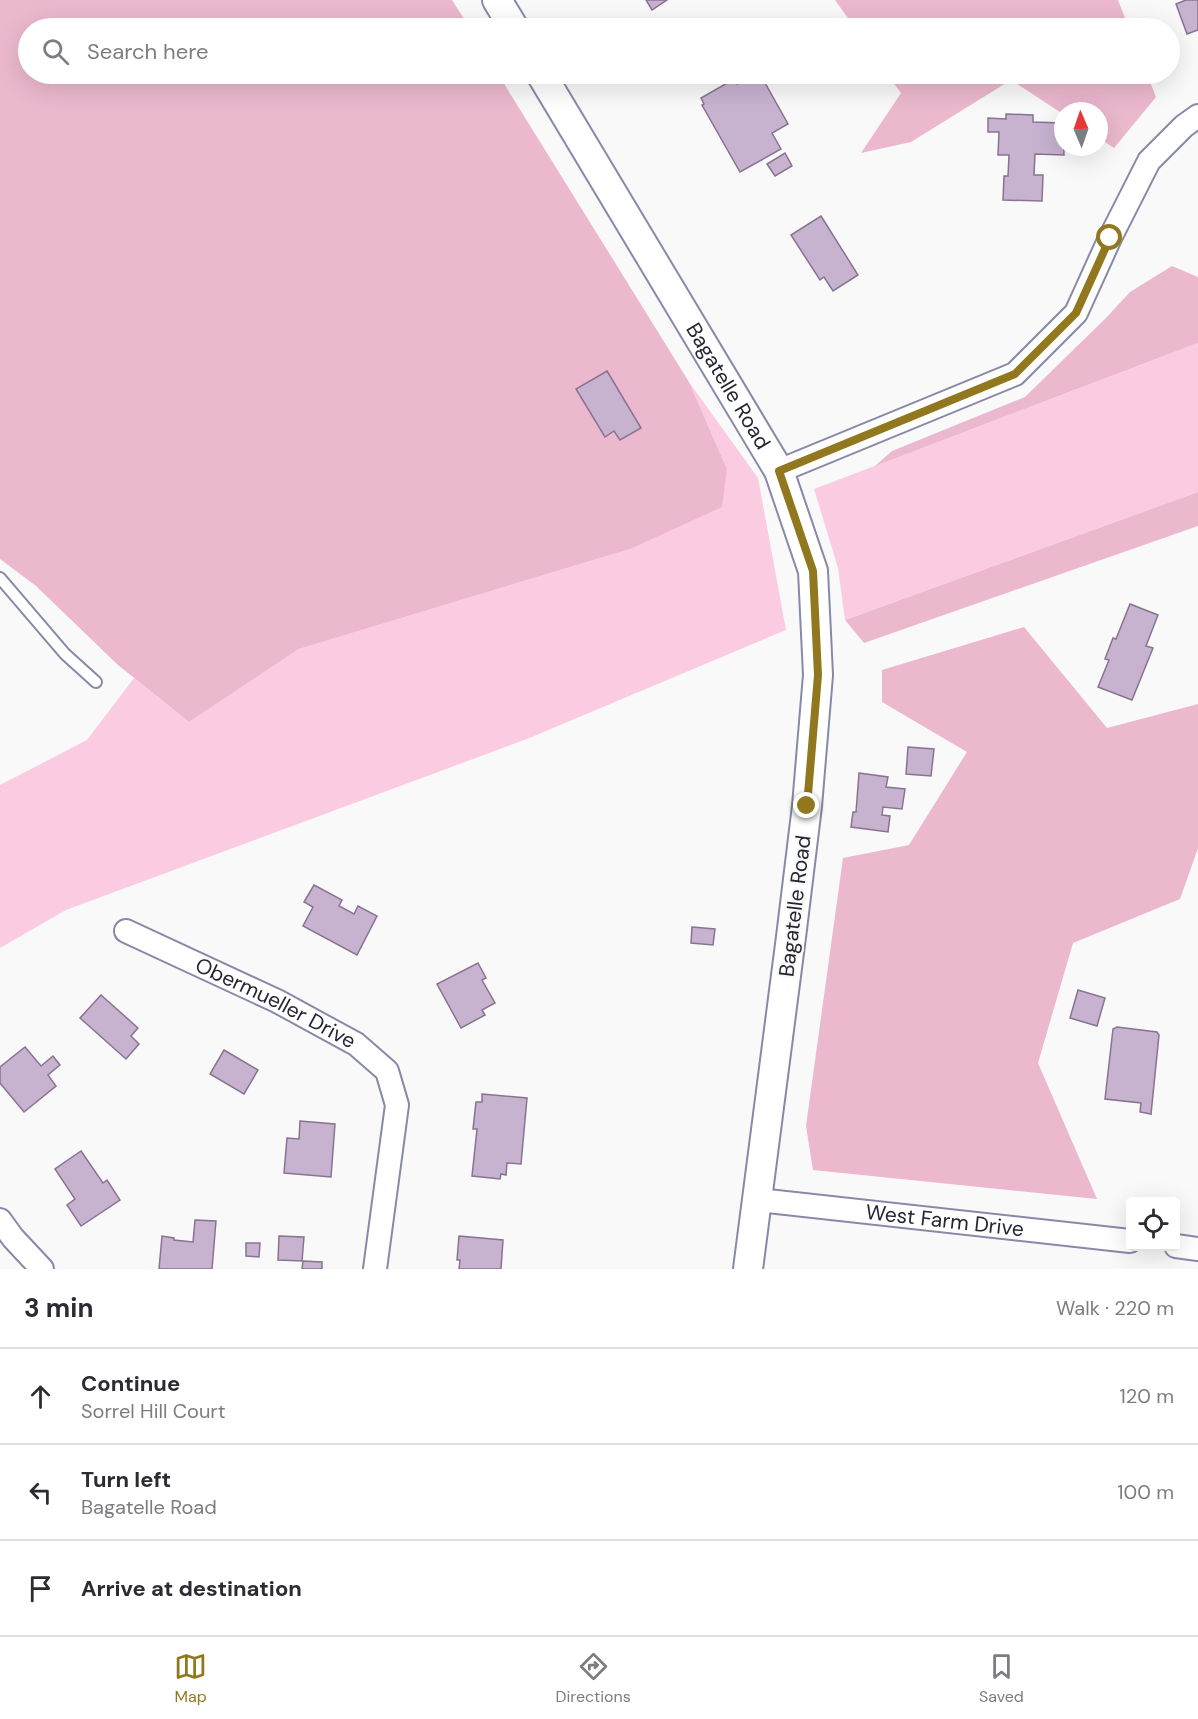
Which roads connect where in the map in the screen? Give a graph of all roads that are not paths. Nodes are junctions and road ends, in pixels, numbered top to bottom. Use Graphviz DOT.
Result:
graph roads {
  1 [pos="497,0"];
  2 [pos="508,18"];
  3 [pos="547,84"];
  4 [pos="1198,116"];
  5 [pos="779,471"];
  6 [pos="0,578"];
  7 [pos="96,682"];
  8 [pos="126,931"];
  9 [pos="758,1200"];
  10 [pos="0,1220"];
  11 [pos="1126,1240"];
  12 [pos="1180,1247"];
  13 [pos="1198,1249"];
  14 [pos="42,1269"];
  15 [pos="375,1269"];
  16 [pos="748,1269"];
  1 -- 2 [label="street"];
  3 -- 5 [label="street, Bagatelle Road"];
  4 -- 5 [label="street"];
  5 -- 9 [label="street, Bagatelle Road"];
  6 -- 7 [label="lane"];
  8 -- 15 [label="street, Obermueller Drive"];
  9 -- 11 [label="street, West Farm Drive"];
  9 -- 16 [label="street, Bagatelle Road"];
  10 -- 14 [label="street"];
  12 -- 13 [label="street"];
}
